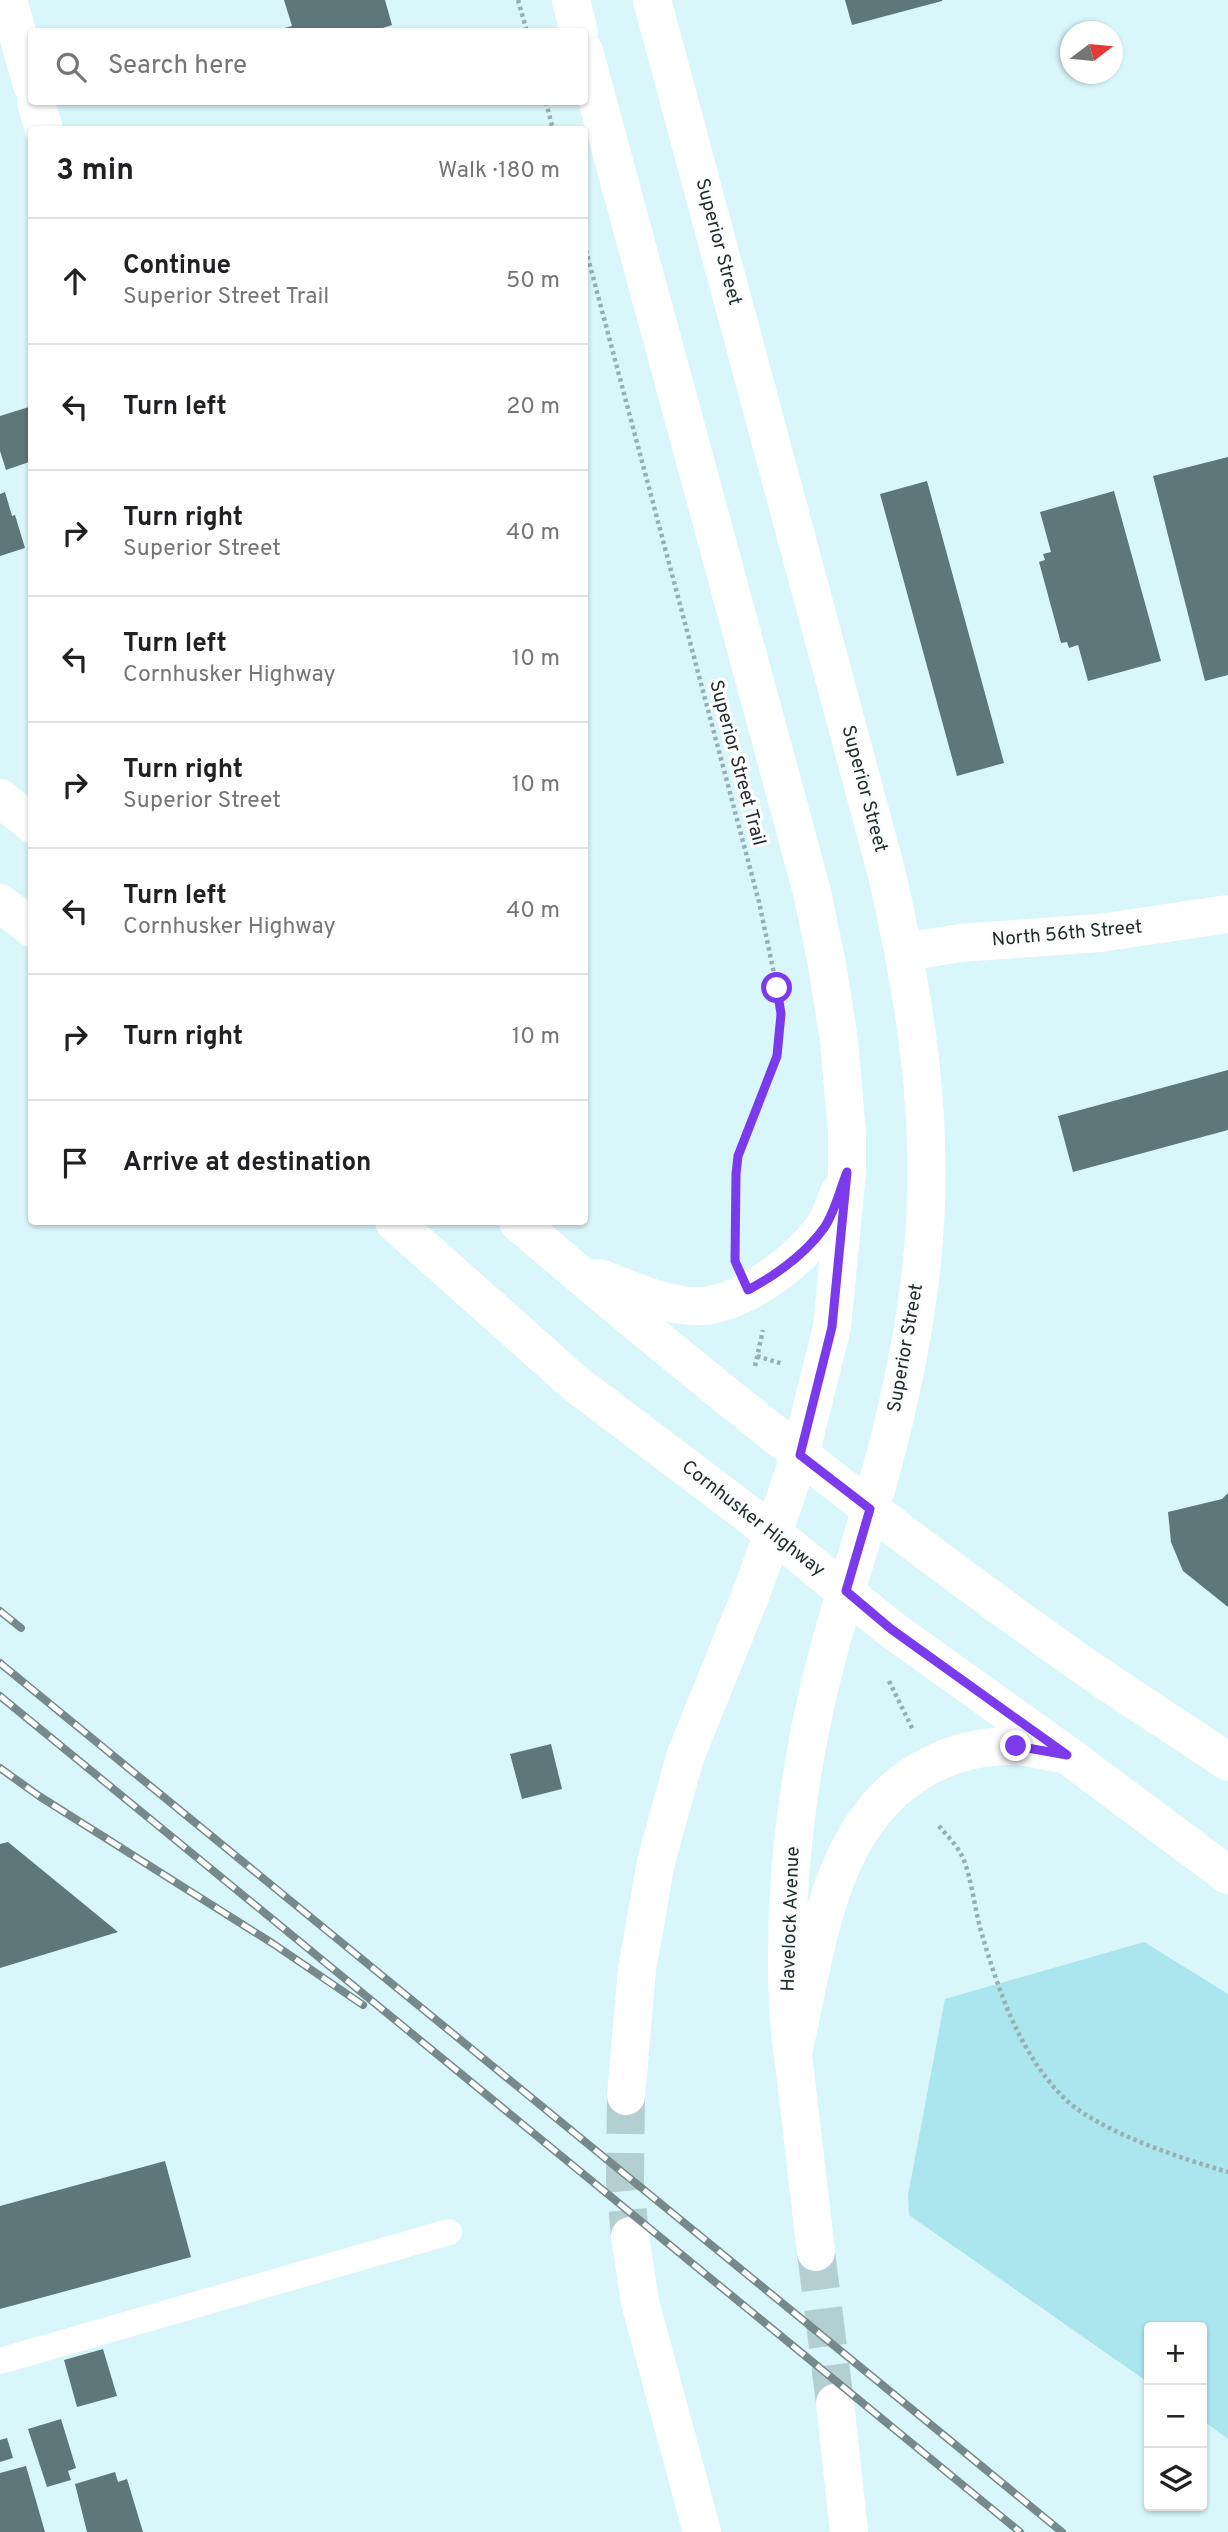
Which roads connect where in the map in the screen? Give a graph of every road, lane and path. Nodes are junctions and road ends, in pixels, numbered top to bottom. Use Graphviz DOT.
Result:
graph roads {
  1 [pos="8,0"];
  2 [pos="518,0"];
  3 [pos="571,0"];
  4 [pos="652,0"];
  5 [pos="526,28"];
  6 [pos="578,28"];
  7 [pos="588,66"];
  8 [pos="28,71"];
  9 [pos="37,105"];
  10 [pos="547,105"];
  11 [pos="43,126"];
  12 [pos="552,126"];
  13 [pos="588,258"];
  14 [pos="0,798"];
  15 [pos="28,821"];
  16 [pos="0,903"];
  17 [pos="1228,914"];
  18 [pos="28,925"];
  19 [pos="905,952"];
  20 [pos="847,1172"];
  21 [pos="397,1225"];
  22 [pos="522,1225"];
  23 [pos="572,1268"];
  24 [pos="757,1306"];
  25 [pos="754,1369"];
  26 [pos="800,1455"];
  27 [pos="870,1509"];
  28 [pos="773,1533"];
  29 [pos="846,1591"];
  30 [pos="886,1674"];
  31 [pos="918,1741"];
  32 [pos="1067,1755"];
  33 [pos="1228,1762"];
  34 [pos="939,1826"];
  35 [pos="1228,1875"];
  36 [pos="793,2052"];
  37 [pos="626,2096"];
  38 [pos="1228,2172"];
  39 [pos="449,2232"];
  40 [pos="630,2236"];
  41 [pos="816,2252"];
  42 [pos="0,2361"];
  43 [pos="835,2403"];
  44 [pos="702,2532"];
  45 [pos="849,2532"];
  1 -- 8 [label="main road"];
  2 -- 5 [label="path"];
  3 -- 6 [label="main road"];
  4 -- 19 [label="main road, Superior Street"];
  7 -- 20 [label="main road"];
  9 -- 11 [label="main road"];
  10 -- 12 [label="path"];
  13 -- 24 [label="path, Superior Street Trail"];
  14 -- 15 [label="main road"];
  16 -- 18 [label="main road"];
  17 -- 19 [label="main road, North 56th Street"];
  19 -- 27 [label="main road, Superior Street"];
  20 -- 24 [label="main road"];
  20 -- 26 [label="main road"];
  21 -- 28 [label="main road, Cornhusker Highway"];
  22 -- 23 [label="main road"];
  23 -- 24 [label="main road"];
  23 -- 26 [label="main road"];
  24 -- 25 [label="path"];
  26 -- 27 [label="main road"];
  26 -- 28 [label="main road"];
  27 -- 29 [label="main road, Superior Street"];
  27 -- 33 [label="main road"];
  28 -- 29 [label="main road, Cornhusker Highway"];
  28 -- 37 [label="main road"];
  29 -- 32 [label="main road, Cornhusker Highway"];
  29 -- 36 [label="main road, Havelock Avenue"];
  30 -- 31 [label="path"];
  32 -- 35 [label="main road, Cornhusker Highway"];
  32 -- 36 [label="main road"];
  34 -- 38 [label="path"];
  36 -- 41 [label="main road, Havelock Avenue"];
  39 -- 42 [label="lane"];
  40 -- 44 [label="main road"];
  43 -- 45 [label="main road"];
}
